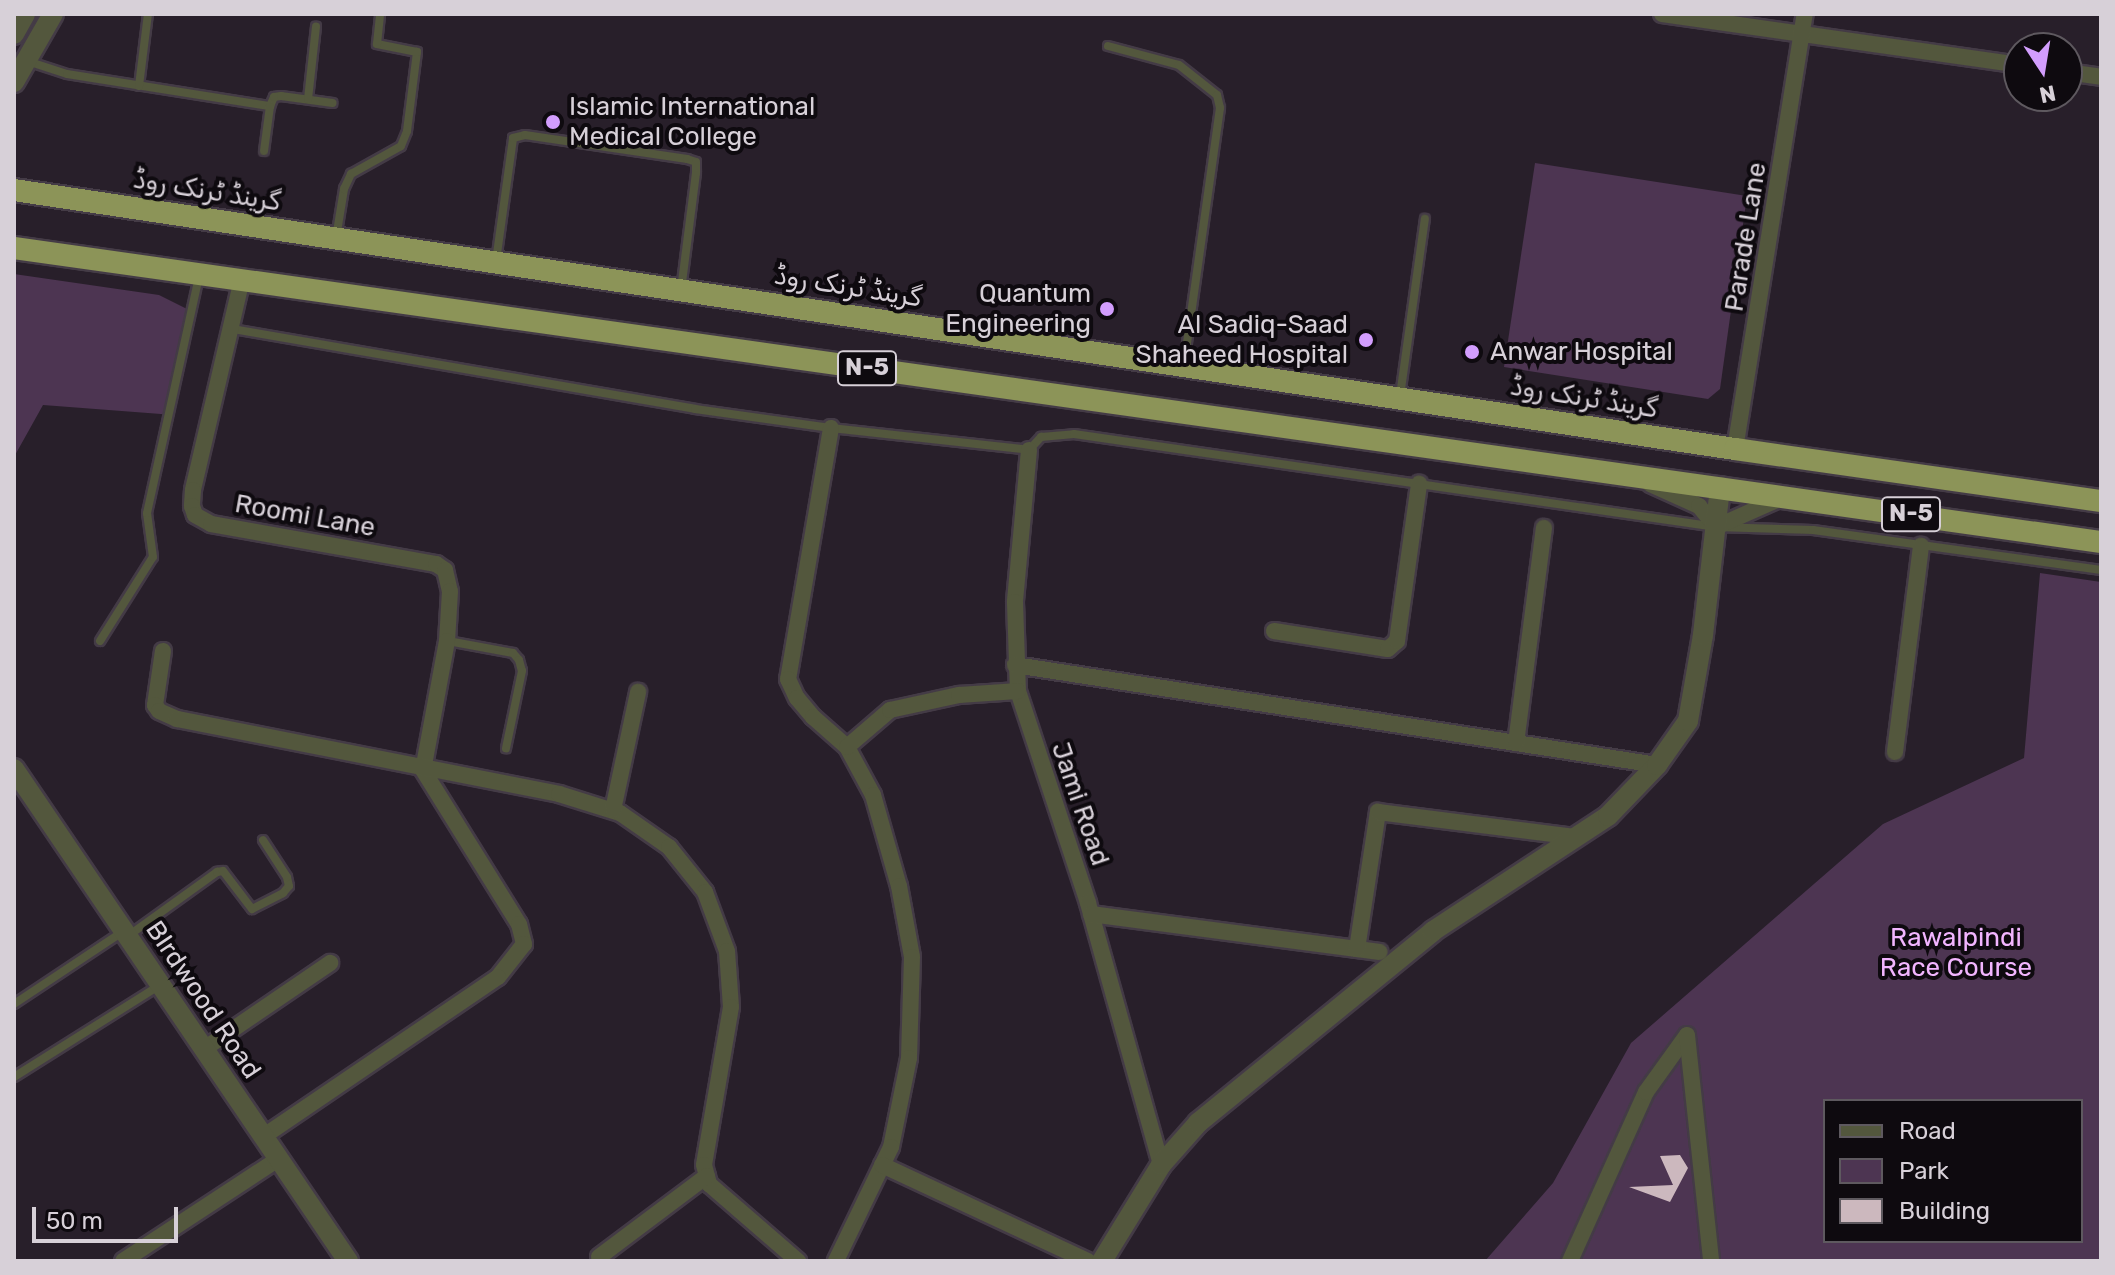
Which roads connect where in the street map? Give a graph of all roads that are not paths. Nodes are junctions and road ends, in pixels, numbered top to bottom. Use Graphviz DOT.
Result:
graph roads {
  1 [pos="25,14"];
  2 [pos="53,14"];
  3 [pos="148,14"];
  4 [pos="380,14"];
  5 [pos="1662,14"];
  6 [pos="1805,14"];
  7 [pos="316,26"];
  8 [pos="1804,33"];
  9 [pos="14,34"];
  10 [pos="1108,46"];
  11 [pos="26,61"];
  12 [pos="2003,63"];
  13 [pos="14,82"];
  14 [pos="139,86"];
  15 [pos="308,99"];
  16 [pos="333,103"];
  17 [pos="270,106"];
  18 [pos="264,151"];
  19 [pos="15,186"];
  20 [pos="1425,219"];
  21 [pos="336,240"];
  22 [pos="14,248"];
  23 [pos="496,263"];
  24 [pos="200,271"];
  25 [pos="242,279"];
  26 [pos="681,291"];
  27 [pos="233,329"];
  28 [pos="1184,366"];
  29 [pos="1400,399"];
  30 [pos="831,428"];
  31 [pos="1735,449"];
  32 [pos="1029,450"];
  33 [pos="1636,478"];
  34 [pos="1419,484"];
  35 [pos="1720,487"];
  36 [pos="1786,496"];
  37 [pos="2101,501"];
  38 [pos="1716,527"];
  39 [pos="1544,528"];
  40 [pos="2101,542"];
  41 [pos="1921,546"];
  42 [pos="2101,570"];
  43 [pos="1274,631"];
  44 [pos="100,641"];
  45 [pos="447,641"];
  46 [pos="163,651"];
  47 [pos="1015,665"];
  48 [pos="1018,691"];
  49 [pos="638,692"];
  50 [pos="1516,743"];
  51 [pos="847,747"];
  52 [pos="506,748"];
  53 [pos="1895,752"];
  54 [pos="1657,765"];
  55 [pos="14,769"];
  56 [pos="423,770"];
  57 [pos="613,810"];
  58 [pos="1576,837"];
  59 [pos="263,840"];
  60 [pos="1091,914"];
  61 [pos="126,934"];
  62 [pos="1357,949"];
  63 [pos="1380,952"];
  64 [pos="330,963"];
  65 [pos="161,985"];
  66 [pos="14,1004"];
  67 [pos="204,1049"];
  68 [pos="14,1077"];
  69 [pos="263,1137"];
  70 [pos="278,1159"];
  71 [pos="882,1165"];
  72 [pos="1161,1165"];
  73 [pos="707,1176"];
  74 [pos="599,1257"];
  75 [pos="123,1261"];
  76 [pos="348,1261"];
  77 [pos="798,1261"];
  78 [pos="836,1261"];
  79 [pos="1088,1261"];
  80 [pos="1102,1261"];
  81 [pos="1570,1261"];
  82 [pos="1711,1261"];
  1 -- 9 [label="street"];
  2 -- 11 [label="street"];
  3 -- 14 [label="lane"];
  4 -- 21 [label="lane"];
  5 -- 8 [label="street"];
  6 -- 8 [label="street, Parade Lane"];
  7 -- 15 [label="lane"];
  8 -- 12 [label="street"];
  8 -- 31 [label="street, Parade Lane"];
  10 -- 28 [label="lane"];
  11 -- 13 [label="street"];
  11 -- 14 [label="lane"];
  14 -- 17 [label="lane"];
  15 -- 16 [label="lane"];
  15 -- 17 [label="lane"];
  17 -- 18 [label="lane"];
  19 -- 21 [label="highway, گرینڈ ٹرنک روڈ / N-5"];
  20 -- 29 [label="lane"];
  21 -- 23 [label="highway, گرینڈ ٹرنک روڈ / N-5"];
  22 -- 24 [label="highway, N-5"];
  23 -- 26 [label="highway, گرینڈ ٹرنک روڈ / N-5"];
  23 -- 26 [label="lane"];
  24 -- 25 [label="highway, N-5"];
  24 -- 44 [label="lane"];
  25 -- 27 [label="street, Roomi Lane"];
  25 -- 33 [label="highway, N-5"];
  26 -- 28 [label="highway, گرینڈ ٹرنک روڈ / N-5"];
  27 -- 30 [label="lane"];
  27 -- 45 [label="street, Roomi Lane"];
  28 -- 29 [label="highway, گرینڈ ٹرنک روڈ / N-5"];
  29 -- 31 [label="highway, گرینڈ ٹرنک روڈ / N-5"];
  30 -- 32 [label="lane"];
  30 -- 51 [label="street"];
  31 -- 37 [label="highway, گرینڈ ٹرنک روڈ / N-5"];
  32 -- 34 [label="lane"];
  32 -- 47 [label="street, Jami Road"];
  33 -- 35 [label="highway, N-5"];
  33 -- 38 [label="street"];
  34 -- 38 [label="lane"];
  34 -- 43 [label="street"];
  35 -- 36 [label="highway, N-5"];
  35 -- 38 [label="street"];
  36 -- 38 [label="street"];
  36 -- 40 [label="highway, N-5"];
  38 -- 41 [label="lane"];
  38 -- 54 [label="street"];
  39 -- 50 [label="street"];
  41 -- 42 [label="lane"];
  41 -- 53 [label="street"];
  45 -- 52 [label="lane"];
  45 -- 56 [label="street, Roomi Lane"];
  46 -- 56 [label="street"];
  47 -- 48 [label="street, Jami Road"];
  47 -- 50 [label="street"];
  48 -- 51 [label="street"];
  48 -- 60 [label="street, Jami Road"];
  49 -- 57 [label="street"];
  50 -- 54 [label="street"];
  51 -- 71 [label="street"];
  54 -- 58 [label="street"];
  55 -- 61 [label="street, BIrdwood Road"];
  56 -- 57 [label="street"];
  56 -- 69 [label="street"];
  57 -- 73 [label="street"];
  58 -- 62 [label="street"];
  58 -- 72 [label="street"];
  59 -- 61 [label="lane"];
  60 -- 62 [label="street"];
  60 -- 72 [label="street, Jami Road"];
  61 -- 65 [label="street, BIrdwood Road"];
  61 -- 66 [label="lane"];
  62 -- 63 [label="street"];
  64 -- 67 [label="street"];
  65 -- 67 [label="street, BIrdwood Road"];
  65 -- 68 [label="lane"];
  67 -- 69 [label="street, BIrdwood Road"];
  69 -- 70 [label="street, BIrdwood Road"];
  70 -- 75 [label="street"];
  70 -- 76 [label="street, BIrdwood Road"];
  71 -- 78 [label="street"];
  71 -- 79 [label="street"];
  72 -- 80 [label="street"];
  73 -- 74 [label="street"];
  73 -- 77 [label="street"];
  81 -- 82 [label="street"];
}
